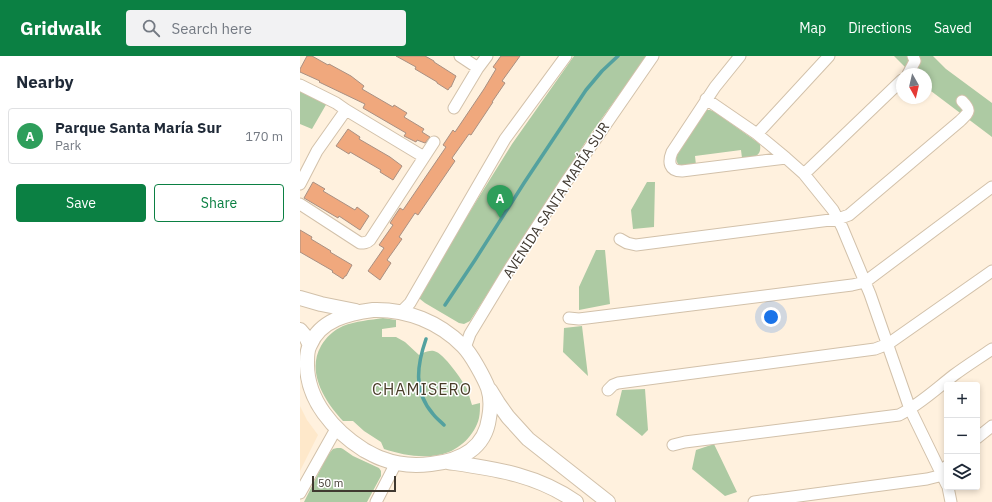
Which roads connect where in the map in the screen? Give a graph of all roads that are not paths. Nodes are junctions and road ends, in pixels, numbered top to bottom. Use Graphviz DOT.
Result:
graph roads {
  1 [pos="460,56"];
  2 [pos="487,56"];
  3 [pos="566,56"];
  4 [pos="653,56"];
  5 [pos="740,56"];
  6 [pos="829,56"];
  7 [pos="913,56"];
  8 [pos="478,68"];
  9 [pos="911,68"];
  10 [pos="300,85"];
  11 [pos="896,86"];
  12 [pos="706,99"];
  13 [pos="962,101"];
  14 [pos="454,108"];
  15 [pos="346,110"];
  16 [pos="757,134"];
  17 [pos="434,142"];
  18 [pos="424,157"];
  19 [pos="786,158"];
  20 [pos="804,174"];
  21 [pos="300,184"];
  22 [pos="992,187"];
  23 [pos="300,204"];
  24 [pos="838,219"];
  25 [pos="620,239"];
  26 [pos="992,271"];
  27 [pos="865,282"];
  28 [pos="300,298"];
  29 [pos="360,312"];
  30 [pos="401,312"];
  31 [pos="569,318"];
  32 [pos="300,330"];
  33 [pos="888,344"];
  34 [pos="310,345"];
  35 [pos="465,348"];
  36 [pos="992,349"];
  37 [pos="304,375"];
  38 [pos="488,387"];
  39 [pos="608,390"];
  40 [pos="910,409"];
  41 [pos="992,426"];
  42 [pos="336,429"];
  43 [pos="980,436"];
  44 [pos="673,445"];
  45 [pos="446,462"];
  46 [pos="396,463"];
  47 [pos="944,470"];
  48 [pos="948,490"];
  49 [pos="300,494"];
  50 [pos="376,502"];
  51 [pos="576,502"];
  52 [pos="608,502"];
  53 [pos="754,502"];
  54 [pos="951,502"];
  1 -- 8 [label="street"];
  2 -- 8 [label="street"];
  3 -- 30 [label="street"];
  4 -- 35 [label="street, AVENIDA SANTA MARÍA SUR"];
  5 -- 12 [label="street"];
  6 -- 16 [label="street"];
  7 -- 9 [label="street"];
  8 -- 14 [label="street"];
  10 -- 15 [label="street"];
  11 -- 20 [label="street"];
  12 -- 16 [label="street"];
  12 -- 19 [label="street"];
  13 -- 24 [label="street"];
  15 -- 18 [label="street"];
  15 -- 21 [label="street"];
  16 -- 19 [label="street"];
  17 -- 18 [label="street"];
  18 -- 23 [label="street"];
  19 -- 20 [label="street"];
  20 -- 24 [label="street"];
  22 -- 27 [label="street"];
  24 -- 25 [label="street"];
  24 -- 27 [label="street"];
  26 -- 33 [label="street"];
  27 -- 31 [label="street"];
  27 -- 33 [label="street"];
  28 -- 29 [label="street"];
  29 -- 30 [label="street"];
  29 -- 34 [label="street"];
  30 -- 35 [label="street"];
  32 -- 34 [label="street"];
  33 -- 39 [label="street"];
  33 -- 40 [label="street"];
  34 -- 37 [label="street"];
  35 -- 38 [label="street"];
  36 -- 40 [label="street"];
  37 -- 42 [label="street"];
  38 -- 45 [label="street"];
  38 -- 52 [label="street"];
  40 -- 44 [label="street"];
  40 -- 47 [label="street"];
  41 -- 43 [label="street"];
  42 -- 46 [label="street"];
  42 -- 49 [label="street"];
  45 -- 46 [label="street"];
  45 -- 51 [label="street"];
  46 -- 50 [label="street"];
  47 -- 53 [label="street"];
  48 -- 54 [label="street"];
}
